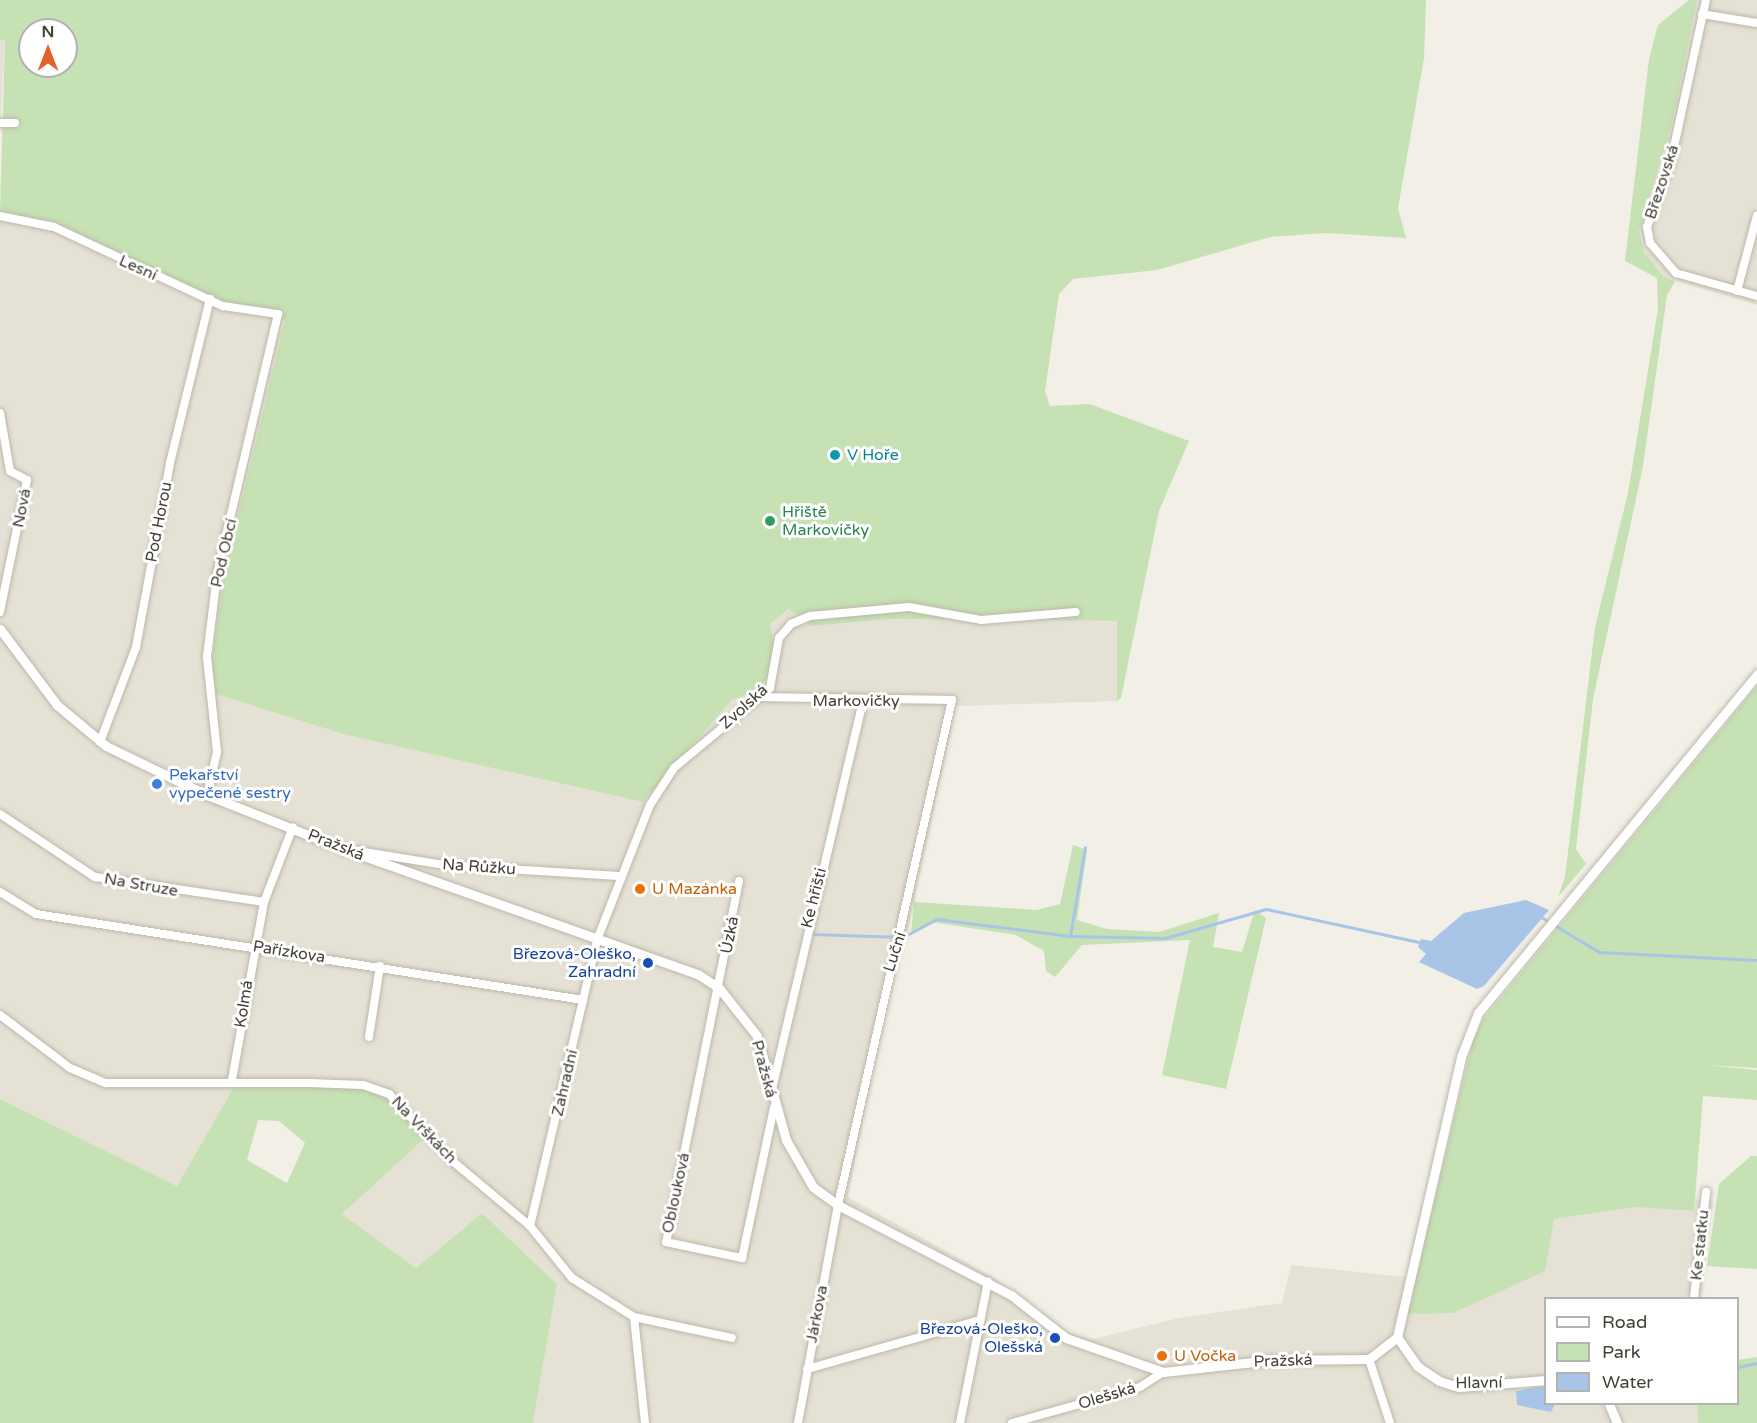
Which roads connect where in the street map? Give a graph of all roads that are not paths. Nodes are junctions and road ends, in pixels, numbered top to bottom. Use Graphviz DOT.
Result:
graph roads {
  1 [pos="1706,0"];
  2 [pos="1702,14"];
  3 [pos="1757,23"];
  4 [pos="0,123"];
  5 [pos="15,123"];
  6 [pos="0,216"];
  7 [pos="1757,216"];
  8 [pos="1737,291"];
  9 [pos="1757,296"];
  10 [pos="210,299"];
  11 [pos="278,314"];
  12 [pos="0,414"];
  13 [pos="0,612"];
  14 [pos="1076,612"];
  15 [pos="0,629"];
  16 [pos="1757,674"];
  17 [pos="760,697"];
  18 [pos="952,700"];
  19 [pos="863,702"];
  20 [pos="100,742"];
  21 [pos="207,795"];
  22 [pos="0,814"];
  23 [pos="293,827"];
  24 [pos="341,848"];
  25 [pos="619,876"];
  26 [pos="739,881"];
  27 [pos="0,892"];
  28 [pos="264,902"];
  29 [pos="597,940"];
  30 [pos="253,947"];
  31 [pos="380,966"];
  32 [pos="719,988"];
  33 [pos="583,1000"];
  34 [pos="0,1015"];
  35 [pos="369,1037"];
  36 [pos="232,1080"];
  37 [pos="771,1095"];
  38 [pos="774,1107"];
  39 [pos="1706,1192"];
  40 [pos="838,1205"];
  41 [pos="530,1226"];
  42 [pos="988,1282"];
  43 [pos="1694,1297"];
  44 [pos="634,1317"];
  45 [pos="980,1320"];
  46 [pos="1397,1337"];
  47 [pos="732,1338"];
  48 [pos="1369,1359"];
  49 [pos="807,1369"];
  50 [pos="1163,1371"];
  51 [pos="1544,1380"];
  52 [pos="1609,1405"];
  53 [pos="645,1423"];
  54 [pos="798,1423"];
  55 [pos="960,1423"];
  56 [pos="1012,1423"];
  57 [pos="1390,1423"];
  58 [pos="1617,1423"];
  1 -- 2 [label="street, Březovská"];
  2 -- 3 [label="street"];
  2 -- 8 [label="street, Březovská"];
  4 -- 5 [label="street"];
  6 -- 10 [label="street, Lesní"];
  7 -- 8 [label="street"];
  8 -- 9 [label="street, Březovská"];
  10 -- 11 [label="street, Lesní"];
  10 -- 20 [label="street, Pod Horou"];
  11 -- 21 [label="street, Pod Obcí"];
  12 -- 13 [label="street, Nová"];
  14 -- 17 [label="street, Zvolská"];
  15 -- 20 [label="street, Pražská"];
  16 -- 46 [label="street"];
  17 -- 19 [label="street, Markovičky"];
  17 -- 25 [label="street, Zvolská"];
  18 -- 19 [label="street, Markovičky"];
  18 -- 40 [label="street, Luční"];
  19 -- 37 [label="street, Ke hřišti"];
  20 -- 21 [label="street, Pražská"];
  21 -- 23 [label="street, Pražská"];
  22 -- 28 [label="street, Na Struze"];
  23 -- 24 [label="street, Pražská"];
  23 -- 28 [label="street, Kolmá"];
  24 -- 25 [label="street, Na Růžku"];
  24 -- 29 [label="street, Pražská"];
  25 -- 29 [label="street, Zvolská"];
  26 -- 32 [label="street, Úzká"];
  27 -- 30 [label="street, Pařízkova"];
  28 -- 30 [label="street, Kolmá"];
  29 -- 32 [label="street, Pražská"];
  29 -- 33 [label="street, Zahradní"];
  30 -- 31 [label="street, Pařízkova"];
  30 -- 36 [label="street, Kolmá"];
  31 -- 33 [label="street, Pařízkova"];
  31 -- 35 [label="street"];
  32 -- 37 [label="street, Pražská"];
  32 -- 38 [label="street, Oblouková"];
  33 -- 41 [label="street, Zahradní"];
  34 -- 36 [label="street, Na Vrškách"];
  36 -- 41 [label="street, Na Vrškách"];
  37 -- 38 [label="street, Pražská"];
  38 -- 40 [label="street, Pražská"];
  39 -- 43 [label="street, Ke statku"];
  40 -- 42 [label="street, Pražská"];
  40 -- 49 [label="street, Járkova"];
  41 -- 44 [label="street, Na Vrškách"];
  42 -- 45 [label="street"];
  42 -- 50 [label="street, Pražská"];
  44 -- 47 [label="street"];
  44 -- 53 [label="street"];
  45 -- 49 [label="street"];
  45 -- 55 [label="street"];
  46 -- 48 [label="street"];
  46 -- 51 [label="street, Hlavní"];
  48 -- 50 [label="street, Pražská"];
  48 -- 57 [label="street"];
  49 -- 54 [label="street, Járkova"];
  50 -- 56 [label="street, Olešská"];
  52 -- 58 [label="street"];
}
